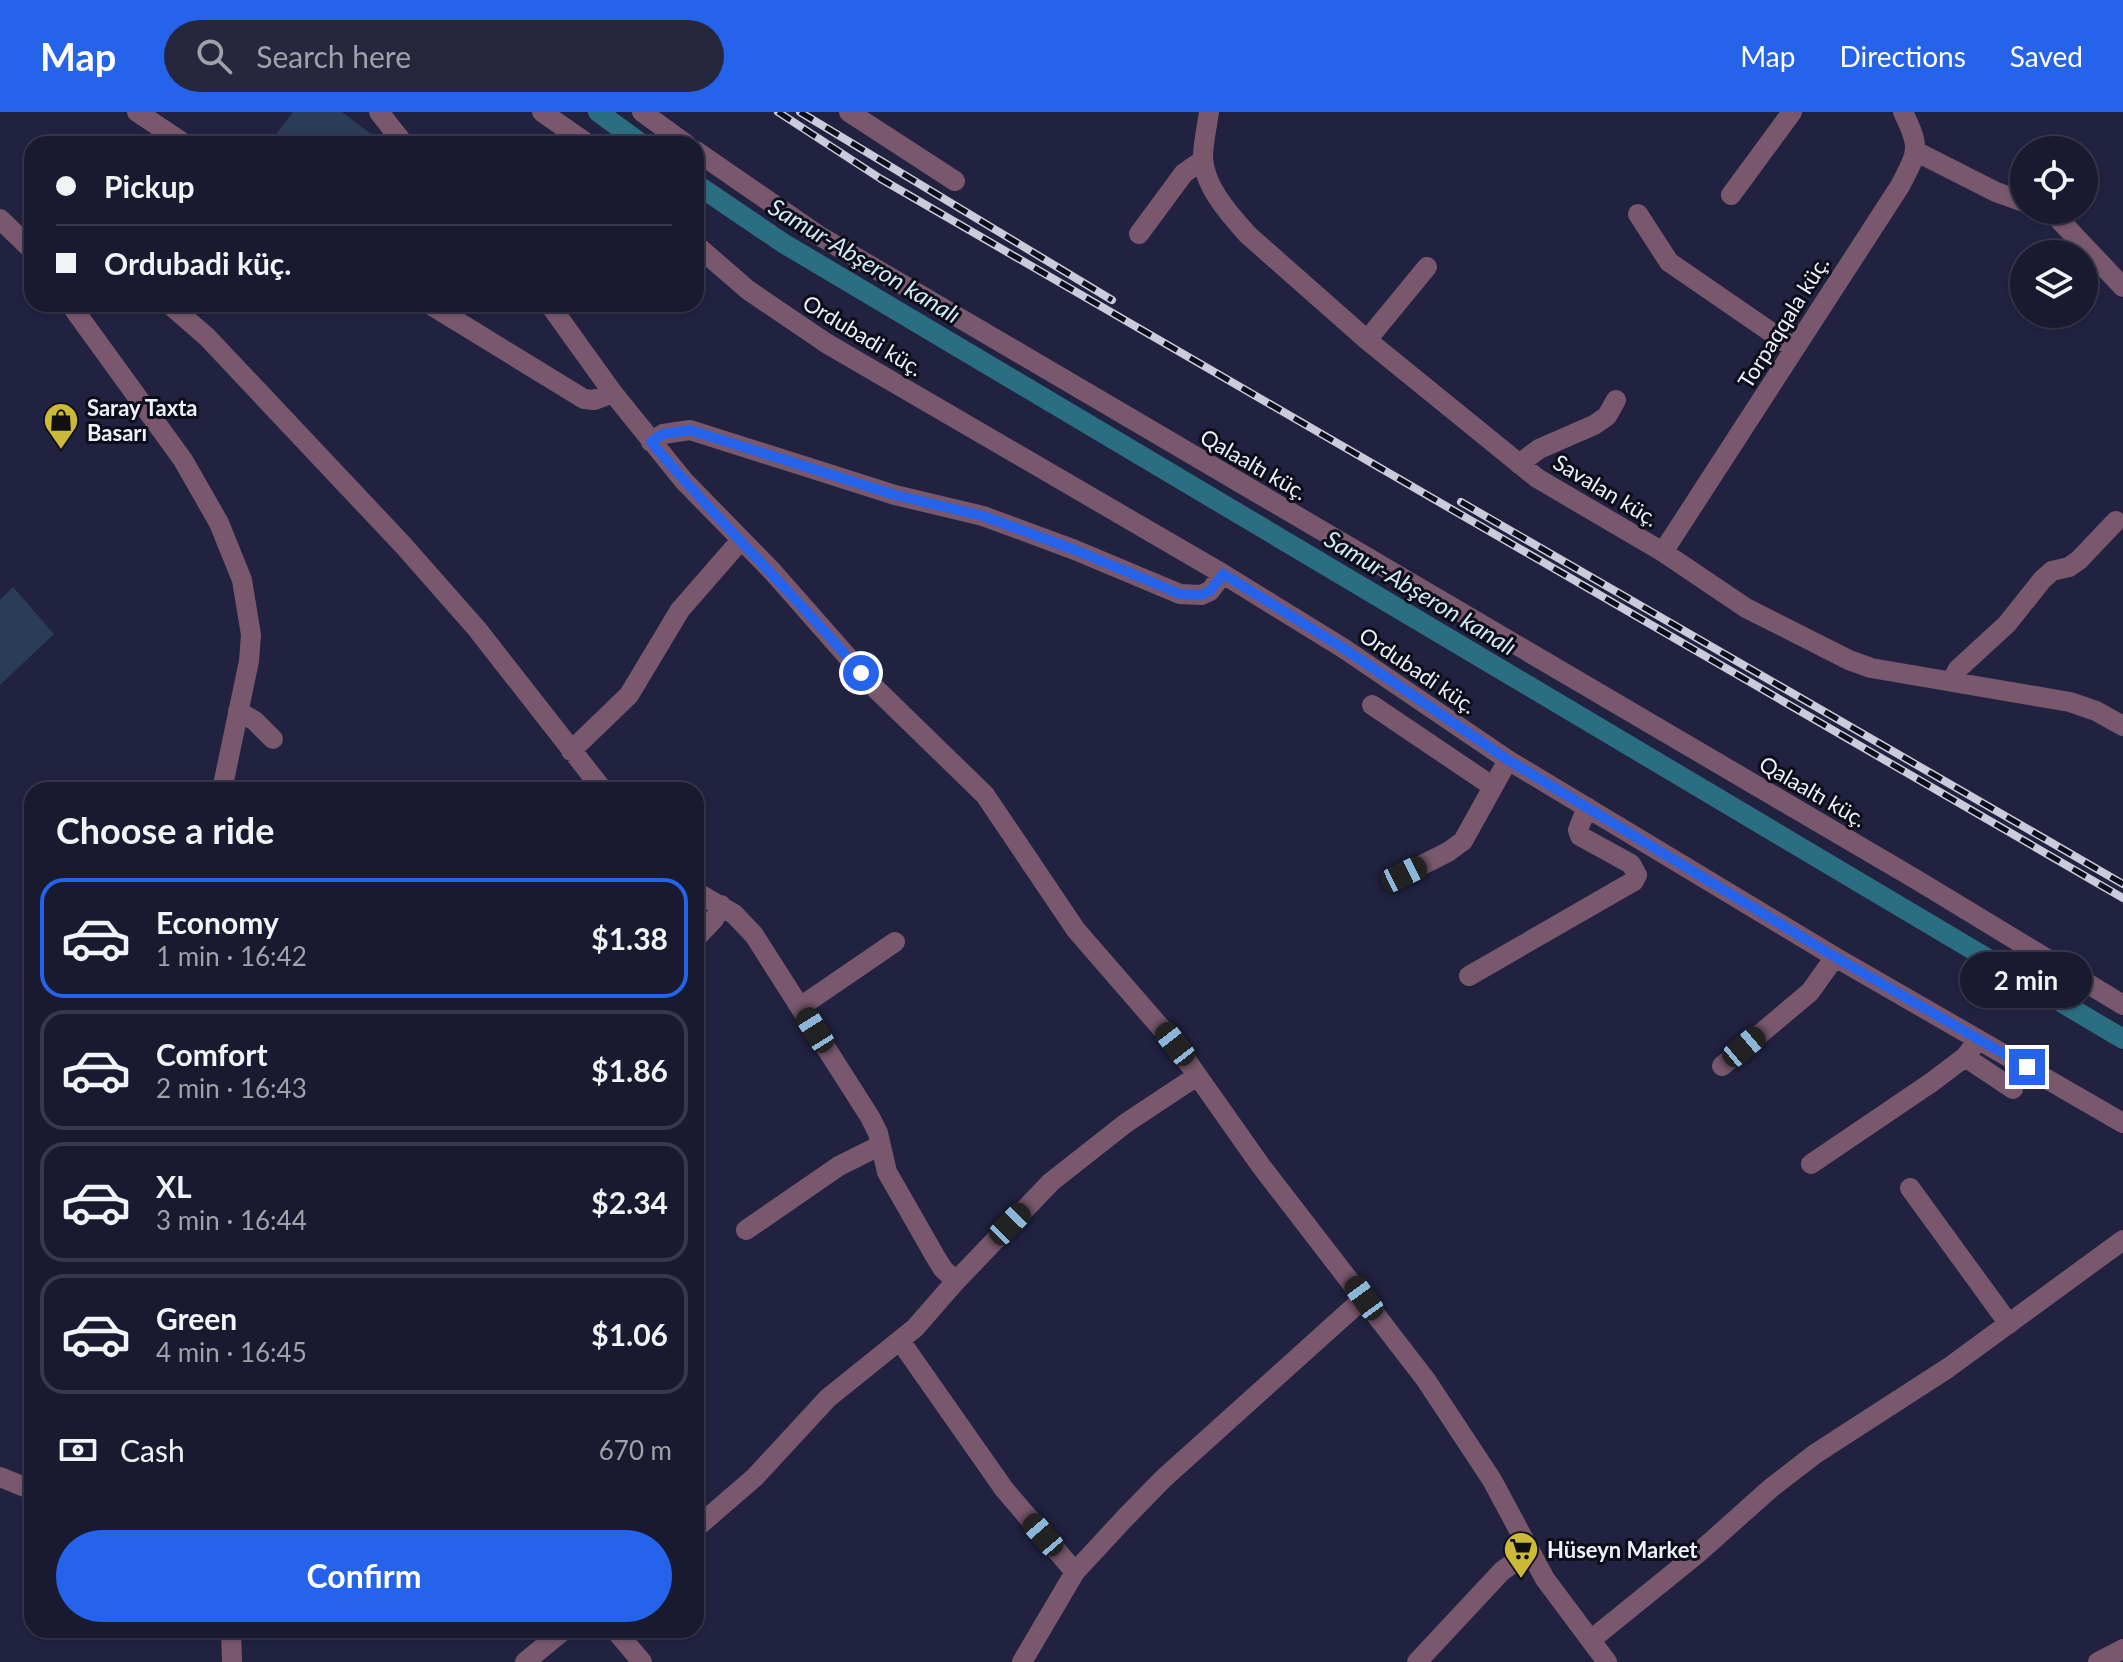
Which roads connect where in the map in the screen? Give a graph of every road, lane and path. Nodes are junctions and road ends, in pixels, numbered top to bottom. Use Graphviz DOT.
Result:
graph roads {
  1 [pos="137,112"];
  2 [pos="379,112"];
  3 [pos="542,112"];
  4 [pos="642,112"];
  5 [pos="849,112"];
  6 [pos="1209,112"];
  7 [pos="1792,112"];
  8 [pos="1903,112"];
  9 [pos="173,136"];
  10 [pos="398,136"];
  11 [pos="576,136"];
  12 [pos="675,136"];
  13 [pos="1917,152"];
  14 [pos="704,156"];
  15 [pos="1203,160"];
  16 [pos="955,181"];
  17 [pos="1731,195"];
  18 [pos="2010,197"];
  19 [pos="1638,214"];
  20 [pos="2063,224"];
  21 [pos="1139,234"];
  22 [pos="704,252"];
  23 [pos="1427,267"];
  24 [pos="2123,287"];
  25 [pos="76,312"];
  26 [pos="188,312"];
  27 [pos="442,312"];
  28 [pos="555,312"];
  29 [pos="1367,340"];
  30 [pos="1794,348"];
  31 [pos="613,393"];
  32 [pos="1616,400"];
  33 [pos="651,442"];
  34 [pos="1519,464"];
  35 [pos="2116,521"];
  36 [pos="741,540"];
  37 [pos="1663,552"];
  38 [pos="1223,574"];
  39 [pos="1952,680"];
  40 [pos="1372,705"];
  41 [pos="238,711"];
  42 [pos="2123,726"];
  43 [pos="273,739"];
  44 [pos="571,751"];
  45 [pos="1508,760"];
  46 [pos="224,782"];
  47 [pos="596,782"];
  48 [pos="1492,786"];
  49 [pos="1587,807"];
  50 [pos="1404,874"];
  51 [pos="704,896"];
  52 [pos="721,905"];
  53 [pos="704,930"];
  54 [pos="895,942"];
  55 [pos="1835,957"];
  56 [pos="1469,976"];
  57 [pos="2123,1005"];
  58 [pos="800,1007"];
  59 [pos="1978,1040"];
  60 [pos="1965,1057"];
  61 [pos="1722,1066"];
  62 [pos="1197,1076"];
  63 [pos="2013,1089"];
  64 [pos="2123,1123"];
  65 [pos="879,1146"];
  66 [pos="1811,1164"];
  67 [pos="1910,1188"];
  68 [pos="746,1230"];
  69 [pos="2123,1240"];
  70 [pos="956,1281"];
  71 [pos="1364,1298"];
  72 [pos="2009,1324"];
  73 [pos="901,1342"];
  74 [pos="0,1477"];
  75 [pos="24,1487"];
  76 [pos="704,1521"];
  77 [pos="1529,1552"];
  78 [pos="1075,1572"];
  79 [pos="231,1638"];
  80 [pos="554,1638"];
  81 [pos="622,1638"];
  82 [pos="1592,1639"];
  83 [pos="2123,1649"];
  84 [pos="232,1662"];
  85 [pos="525,1662"];
  86 [pos="642,1662"];
  87 [pos="1022,1662"];
  88 [pos="1417,1662"];
  89 [pos="1607,1662"];
  90 [pos="2098,1662"];
  1 -- 9 [label="street"];
  2 -- 10 [label="street"];
  3 -- 11 [label="street"];
  4 -- 12 [label="street"];
  5 -- 16 [label="street"];
  6 -- 15 [label="street, Savalan küç."];
  7 -- 17 [label="street"];
  8 -- 13 [label="street"];
  13 -- 18 [label="street"];
  13 -- 30 [label="street, Torpaqqala küç."];
  14 -- 57 [label="street, Qalaaltı küç."];
  15 -- 21 [label="street"];
  15 -- 29 [label="street, Savalan küç."];
  19 -- 30 [label="street"];
  20 -- 24 [label="street"];
  22 -- 38 [label="street, Ordubadi küç."];
  23 -- 29 [label="street"];
  25 -- 41 [label="street"];
  26 -- 44 [label="street"];
  27 -- 31 [label="street"];
  28 -- 31 [label="street"];
  29 -- 34 [label="street, Savalan küç."];
  30 -- 37 [label="street, Torpaqqala küç."];
  31 -- 33 [label="street"];
  32 -- 34 [label="street"];
  33 -- 36 [label="street"];
  33 -- 38 [label="street"];
  34 -- 37 [label="street, Savalan küç."];
  35 -- 39 [label="street"];
  36 -- 44 [label="street"];
  36 -- 62 [label="street"];
  37 -- 39 [label="street, Savalan küç."];
  38 -- 45 [label="street, Ordubadi küç."];
  39 -- 42 [label="street, Savalan küç."];
  40 -- 48 [label="street"];
  41 -- 43 [label="street"];
  41 -- 46 [label="street"];
  44 -- 47 [label="street"];
  45 -- 48 [label="street"];
  45 -- 49 [label="street, Ordubadi küç."];
  48 -- 50 [label="street"];
  49 -- 55 [label="street, Ordubadi küç."];
  49 -- 56 [label="street"];
  51 -- 52 [label="street"];
  52 -- 53 [label="street"];
  52 -- 58 [label="street"];
  54 -- 58 [label="street"];
  55 -- 59 [label="street, Ordubadi küç."];
  55 -- 61 [label="street"];
  58 -- 65 [label="street"];
  59 -- 60 [label="street"];
  59 -- 64 [label="street, Ordubadi küç."];
  60 -- 63 [label="street"];
  60 -- 66 [label="street"];
  62 -- 70 [label="street"];
  62 -- 71 [label="street"];
  65 -- 68 [label="street"];
  65 -- 70 [label="street"];
  67 -- 72 [label="street"];
  69 -- 72 [label="street"];
  70 -- 73 [label="street"];
  71 -- 77 [label="street"];
  71 -- 78 [label="street"];
  72 -- 82 [label="street"];
  73 -- 76 [label="street"];
  73 -- 78 [label="street"];
  74 -- 75 [label="street"];
  77 -- 82 [label="street"];
  77 -- 88 [label="street"];
  78 -- 87 [label="street"];
  79 -- 84 [label="street"];
  80 -- 85 [label="street"];
  81 -- 86 [label="street"];
  82 -- 89 [label="street"];
  83 -- 90 [label="street"];
}
